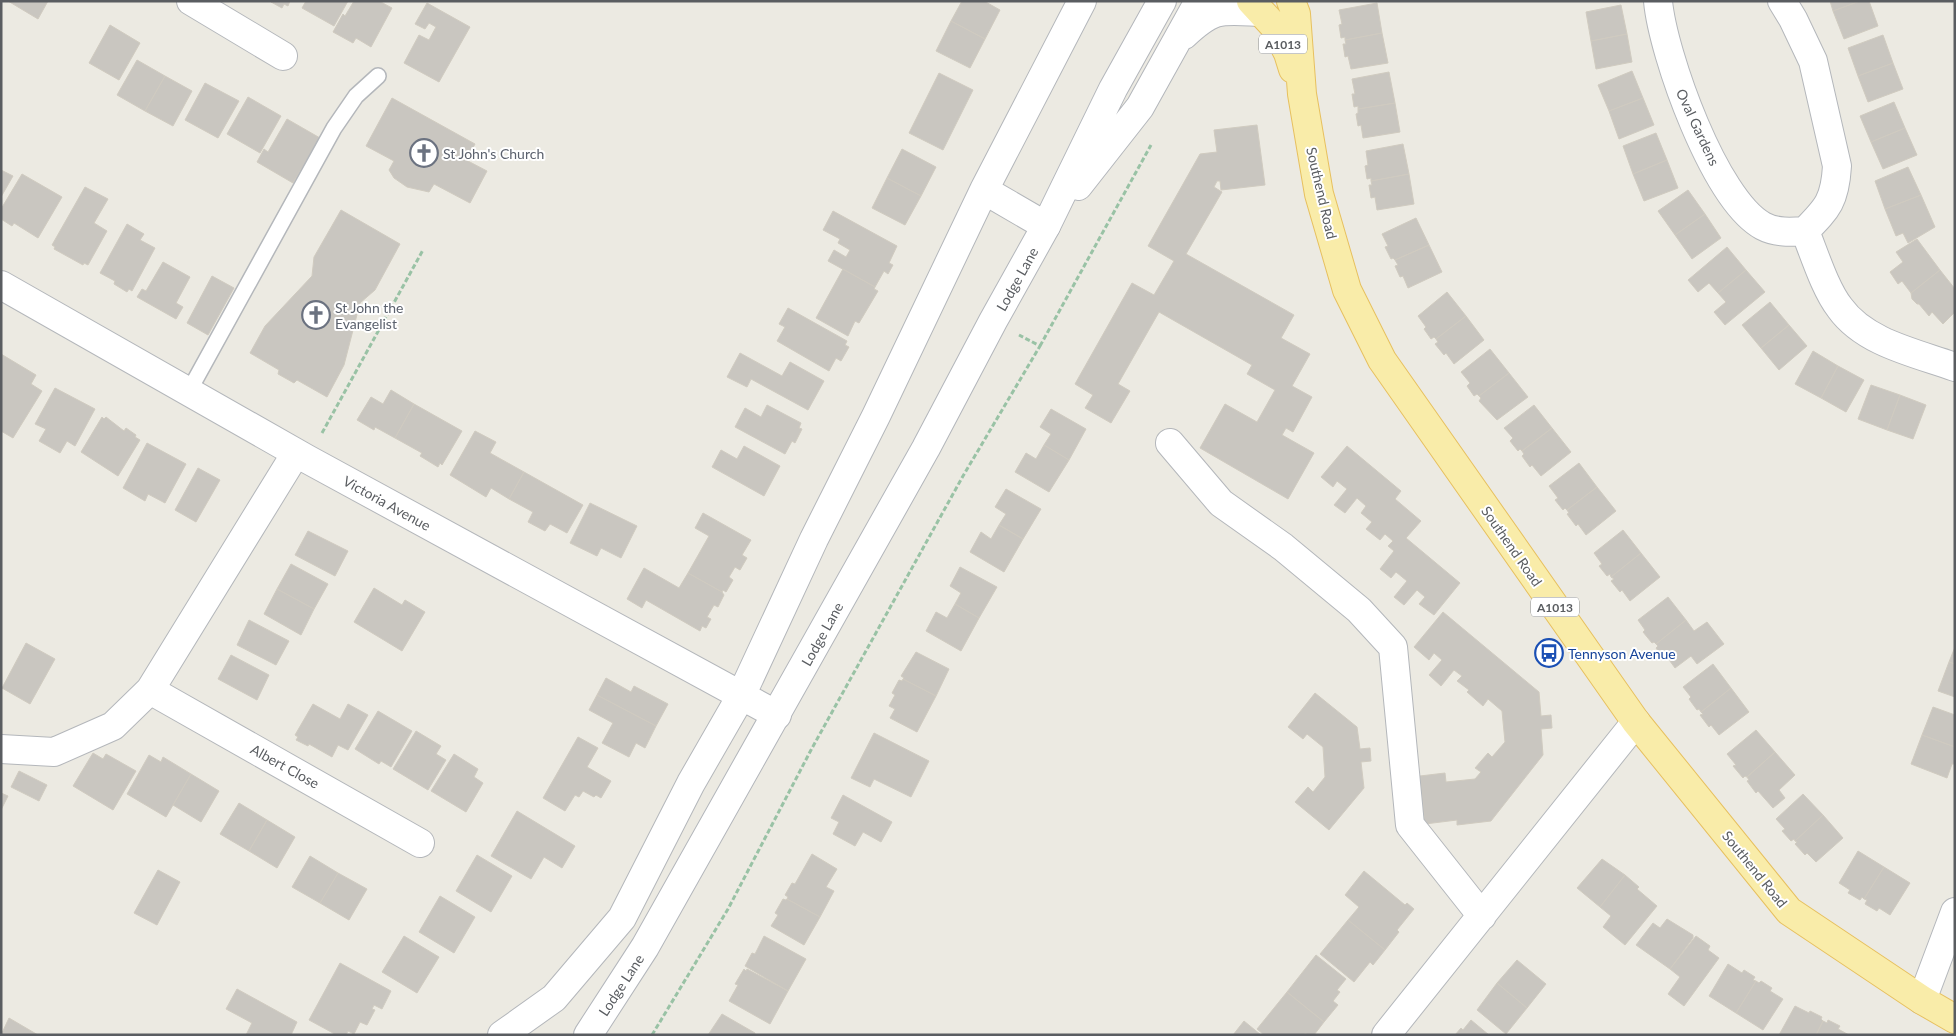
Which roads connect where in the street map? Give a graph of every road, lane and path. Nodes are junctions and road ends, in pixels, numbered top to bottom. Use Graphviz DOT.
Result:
graph roads {
  1 [pos="191,1"];
  2 [pos="1082,1"];
  3 [pos="1162,1"];
  4 [pos="1199,1"];
  5 [pos="1291,1"];
  6 [pos="1658,1"];
  7 [pos="1782,1"];
  8 [pos="1255,7"];
  9 [pos="1177,41"];
  10 [pos="283,56"];
  11 [pos="378,76"];
  12 [pos="1302,94"];
  13 [pos="1152,142"];
  14 [pos="984,190"];
  15 [pos="1046,226"];
  16 [pos="1804,231"];
  17 [pos="423,250"];
  18 [pos="1,285"];
  19 [pos="993,321"];
  20 [pos="1040,346"];
  21 [pos="1955,367"];
  22 [pos="189,391"];
  23 [pos="1170,443"];
  24 [pos="301,456"];
  25 [pos="150,690"];
  26 [pos="741,696"];
  27 [pos="777,715"];
  28 [pos="1636,722"];
  29 [pos="1,749"];
  30 [pos="420,843"];
  31 [pos="1955,912"];
  32 [pos="1482,916"];
  33 [pos="1922,1000"];
  34 [pos="1955,1019"];
  35 [pos="502,1035"];
  36 [pos="588,1035"];
  37 [pos="652,1035"];
  38 [pos="1386,1035"];
  1 -- 10 [label="street"];
  2 -- 14 [label="street"];
  3 -- 15 [label="street, Lodge Lane"];
  4 -- 9 [label="street, Lodge Lane"];
  5 -- 12 [label="main road, Southend Road / A1013"];
  6 -- 16 [label="street, Oval Gardens"];
  7 -- 16 [label="street"];
  8 -- 9 [label="street, Lodge Lane"];
  8 -- 12 [label="main road, Southend Road / A1013"];
  9 -- 15 [label="street, Lodge Lane"];
  11 -- 22 [label="lane"];
  12 -- 28 [label="main road, Southend Road / A1013"];
  13 -- 20 [label="path"];
  14 -- 15 [label="street"];
  14 -- 26 [label="street"];
  15 -- 19 [label="street, Lodge Lane"];
  16 -- 21 [label="street"];
  17 -- 24 [label="path"];
  18 -- 22 [label="street, Victoria Avenue"];
  19 -- 20 [label="path"];
  19 -- 27 [label="street, Lodge Lane"];
  20 -- 37 [label="path"];
  22 -- 24 [label="street, Victoria Avenue"];
  23 -- 32 [label="street"];
  24 -- 25 [label="street"];
  24 -- 26 [label="street, Victoria Avenue"];
  25 -- 29 [label="street"];
  25 -- 30 [label="street, Albert Close"];
  26 -- 27 [label="street, Victoria Avenue"];
  26 -- 35 [label="street"];
  27 -- 36 [label="street, Lodge Lane"];
  28 -- 32 [label="street"];
  28 -- 33 [label="main road, Southend Road / A1013"];
  31 -- 33 [label="street"];
  32 -- 38 [label="street"];
  33 -- 34 [label="main road, Southend Road / A1013"];
}
